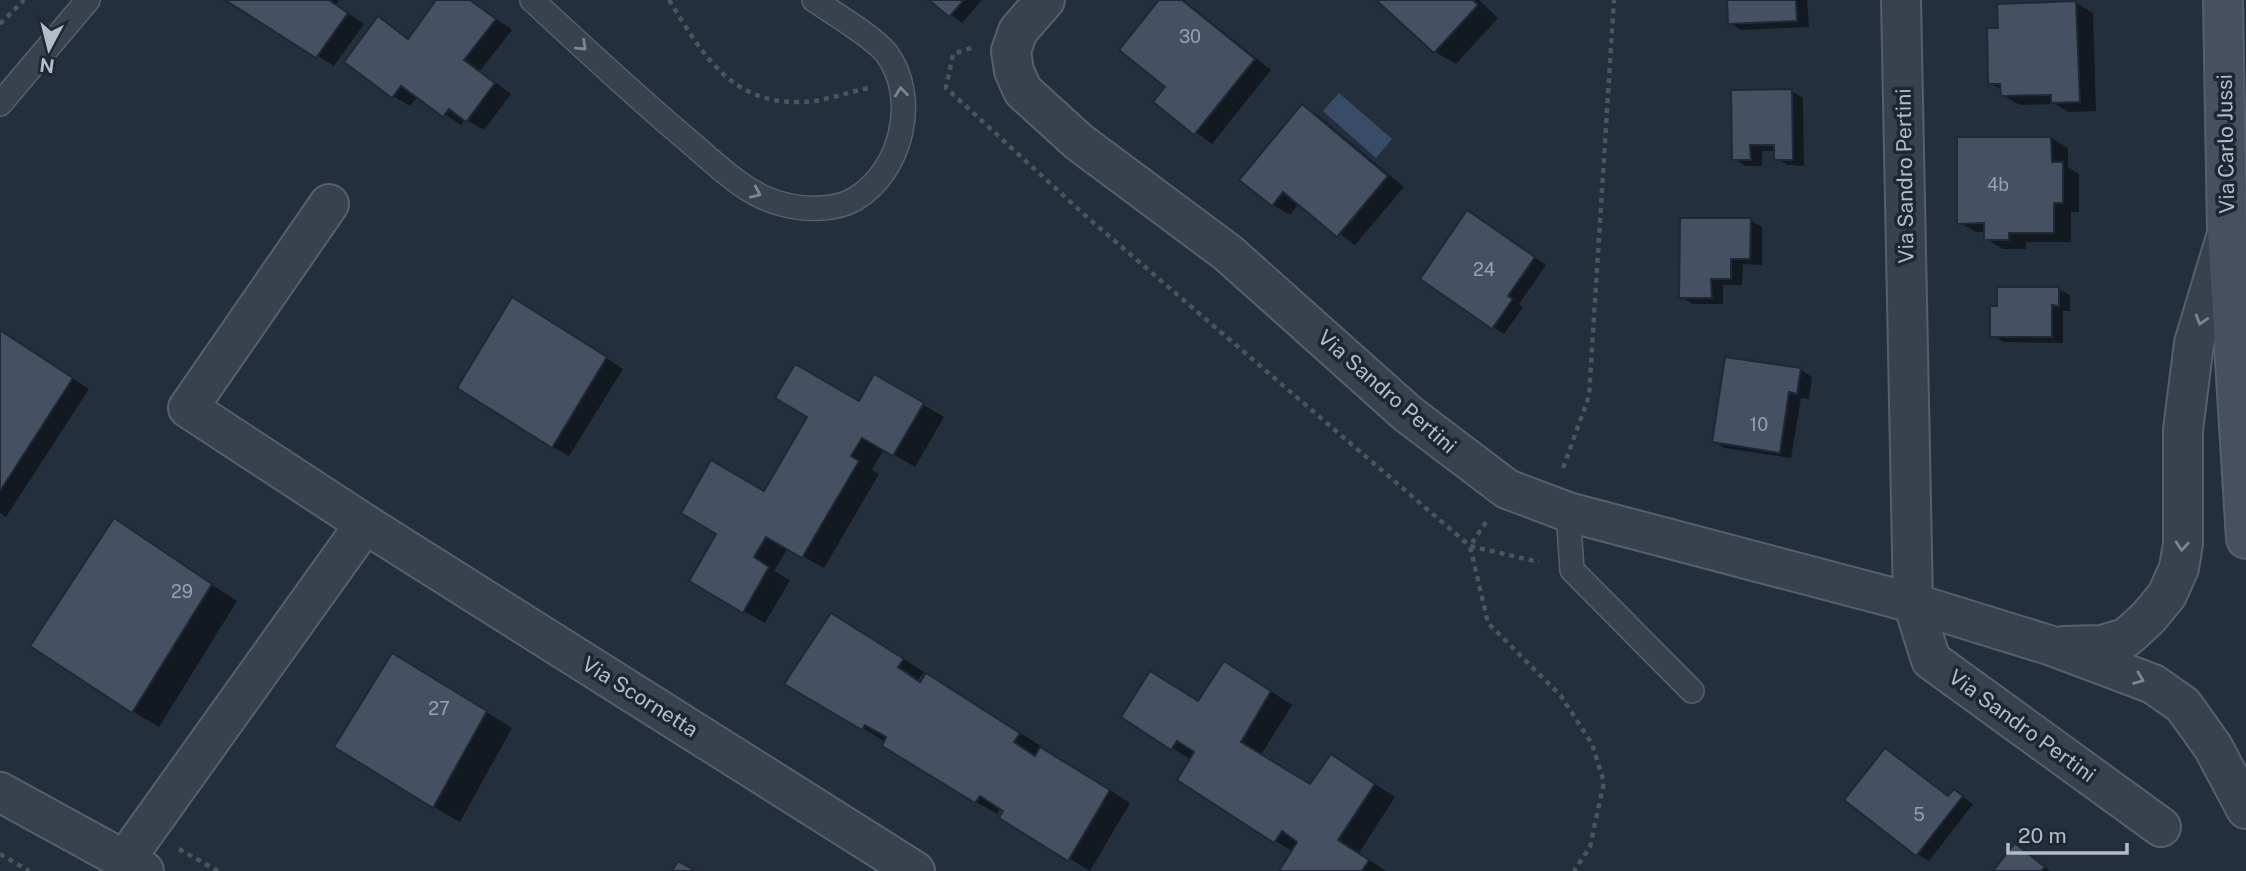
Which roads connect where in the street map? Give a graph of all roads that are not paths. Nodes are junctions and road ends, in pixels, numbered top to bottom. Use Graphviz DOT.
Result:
graph roads {
  1 [pos="88,0"];
  2 [pos="532,0"];
  3 [pos="814,0"];
  4 [pos="1045,0"];
  5 [pos="1901,0"];
  6 [pos="2223,0"];
  7 [pos="0,104"];
  8 [pos="329,204"];
  9 [pos="2227,231"];
  10 [pos="1559,508"];
  11 [pos="365,524"];
  12 [pos="2246,539"];
  13 [pos="1913,603"];
  14 [pos="2052,646"];
  15 [pos="1692,691"];
  16 [pos="0,792"];
  17 [pos="2246,809"];
  18 [pos="2161,827"];
  19 [pos="134,866"];
  20 [pos="915,871"];
  1 -- 7 [label="lane"];
  2 -- 3 [label="lane, one-way"];
  4 -- 10 [label="street, Via Sandro Pertini"];
  5 -- 13 [label="street, Via Sandro Pertini"];
  6 -- 9 [label="street, Via Carlo Jussi"];
  8 -- 11 [label="street, Via Scornetta"];
  9 -- 12 [label="street, Via Carlo Jussi"];
  9 -- 14 [label="street, Via Sandro Pertini, one-way"];
  10 -- 13 [label="street, Via Sandro Pertini"];
  10 -- 15 [label="lane"];
  11 -- 19 [label="street"];
  11 -- 20 [label="street, Via Scornetta"];
  13 -- 14 [label="street, Via Sandro Pertini"];
  13 -- 18 [label="street, Via Sandro Pertini"];
  14 -- 17 [label="street, Via Sandro Pertini, one-way"];
  16 -- 19 [label="street"];
}
